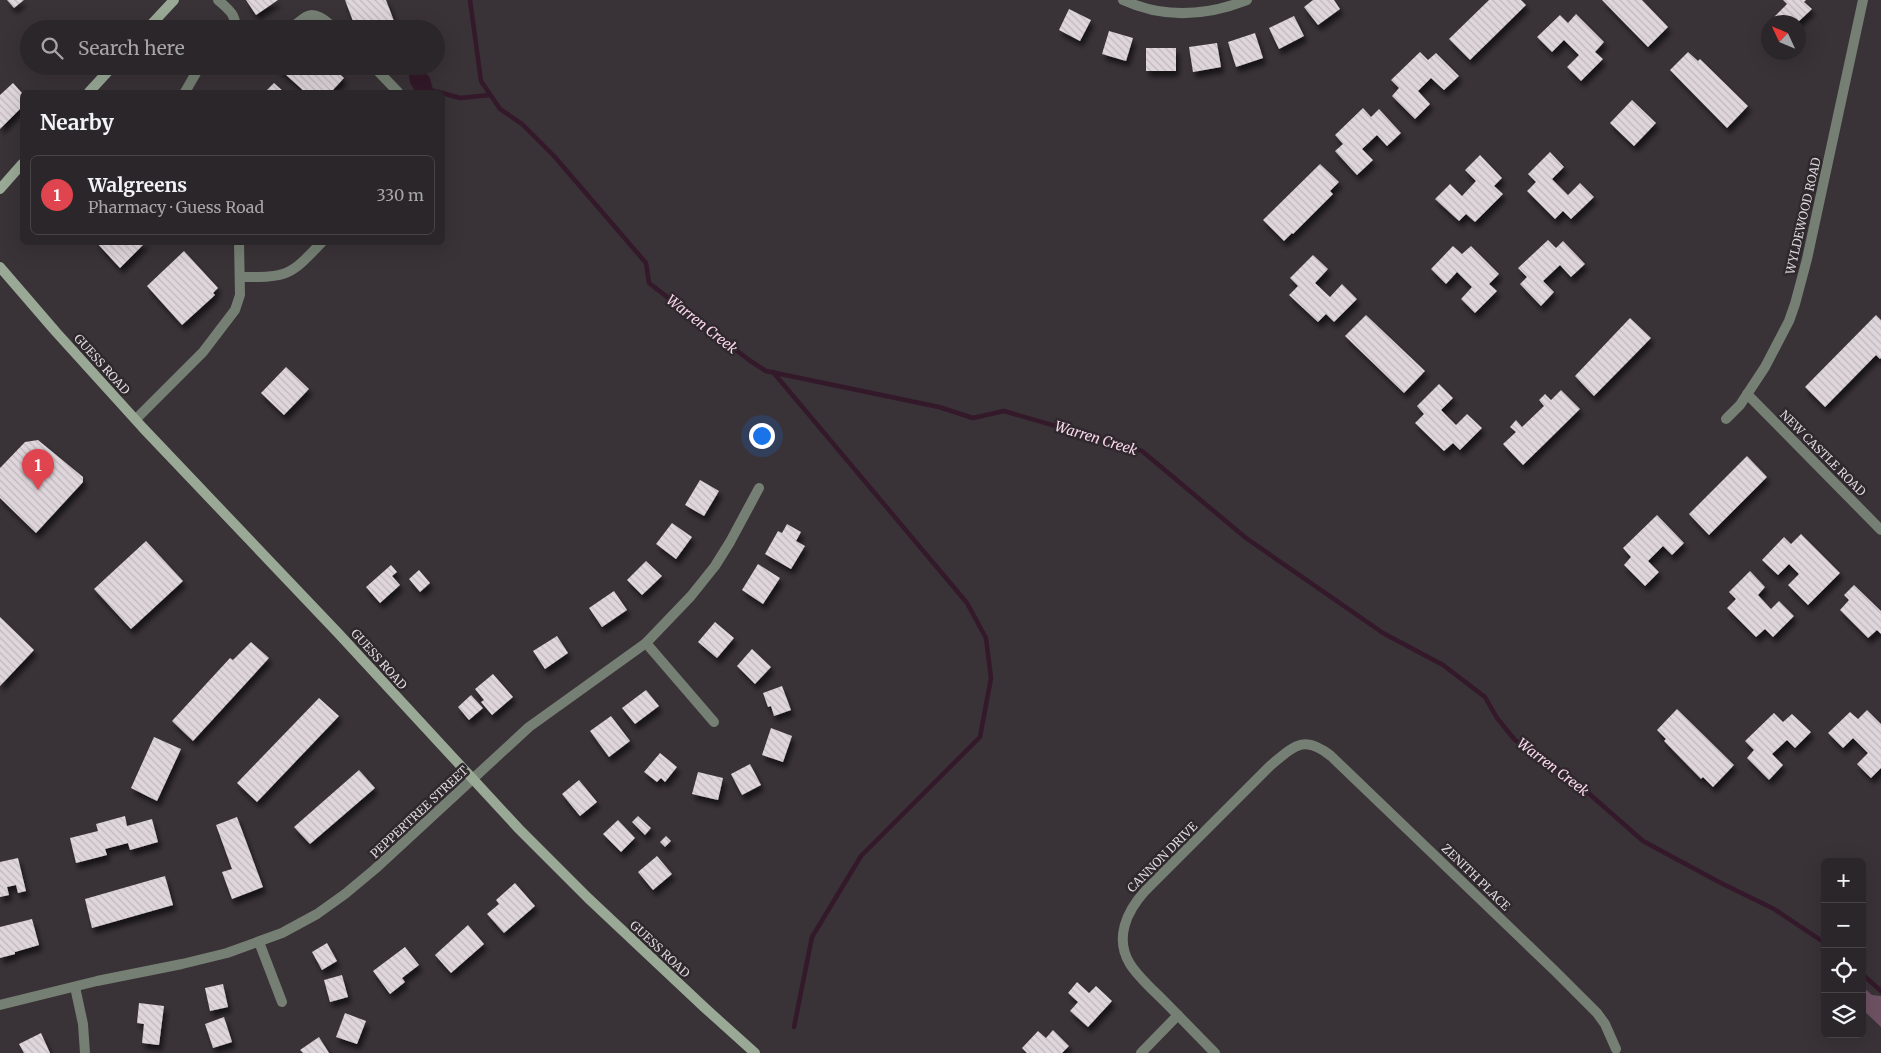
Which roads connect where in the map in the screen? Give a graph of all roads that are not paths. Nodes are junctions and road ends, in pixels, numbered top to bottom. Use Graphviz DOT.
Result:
graph roads {
  1 [pos="174,0"];
  2 [pos="218,0"];
  3 [pos="1123,0"];
  4 [pos="1247,0"];
  5 [pos="1863,0"];
  6 [pos="155,20"];
  7 [pos="236,20"];
  8 [pos="302,20"];
  9 [pos="325,20"];
  10 [pos="104,75"];
  11 [pos="195,75"];
  12 [pos="382,75"];
  13 [pos="90,90"];
  14 [pos="186,90"];
  15 [pos="396,90"];
  16 [pos="20,166"];
  17 [pos="0,189"];
  18 [pos="239,245"];
  19 [pos="319,245"];
  20 [pos="0,267"];
  21 [pos="240,277"];
  22 [pos="1748,394"];
  23 [pos="1726,419"];
  24 [pos="136,420"];
  25 [pos="759,488"];
  26 [pos="1881,530"];
  27 [pos="646,642"];
  28 [pos="714,722"];
  29 [pos="1302,744"];
  30 [pos="472,780"];
  31 [pos="259,942"];
  32 [pos="75,987"];
  33 [pos="282,1002"];
  34 [pos="0,1005"];
  35 [pos="1178,1015"];
  36 [pos="1616,1049"];
  37 [pos="84,1053"];
  38 [pos="755,1053"];
  39 [pos="1141,1053"];
  40 [pos="1216,1053"];
  1 -- 6 [label="main road"];
  2 -- 7 [label="street"];
  3 -- 4 [label="street"];
  5 -- 22 [label="street, WYLDEWOOD ROAD"];
  8 -- 9 [label="street"];
  10 -- 13 [label="main road"];
  11 -- 14 [label="street"];
  12 -- 15 [label="street"];
  16 -- 17 [label="main road"];
  18 -- 21 [label="street"];
  19 -- 21 [label="street"];
  20 -- 24 [label="main road, GUESS ROAD"];
  21 -- 24 [label="street"];
  22 -- 23 [label="street, WYLDEWOOD ROAD"];
  22 -- 26 [label="street, NEW CASTLE ROAD"];
  24 -- 30 [label="main road, GUESS ROAD"];
  25 -- 27 [label="street, PEPPERTREE STREET"];
  27 -- 28 [label="street"];
  27 -- 30 [label="street, PEPPERTREE STREET"];
  29 -- 35 [label="street, CANNON DRIVE"];
  29 -- 36 [label="street, ZENITH PLACE"];
  30 -- 31 [label="street, PEPPERTREE STREET"];
  30 -- 38 [label="main road, GUESS ROAD"];
  31 -- 32 [label="street, PEPPERTREE STREET"];
  31 -- 33 [label="street"];
  32 -- 34 [label="street, PEPPERTREE STREET"];
  32 -- 37 [label="street"];
  35 -- 39 [label="street"];
  35 -- 40 [label="street, CANNON DRIVE"];
}
